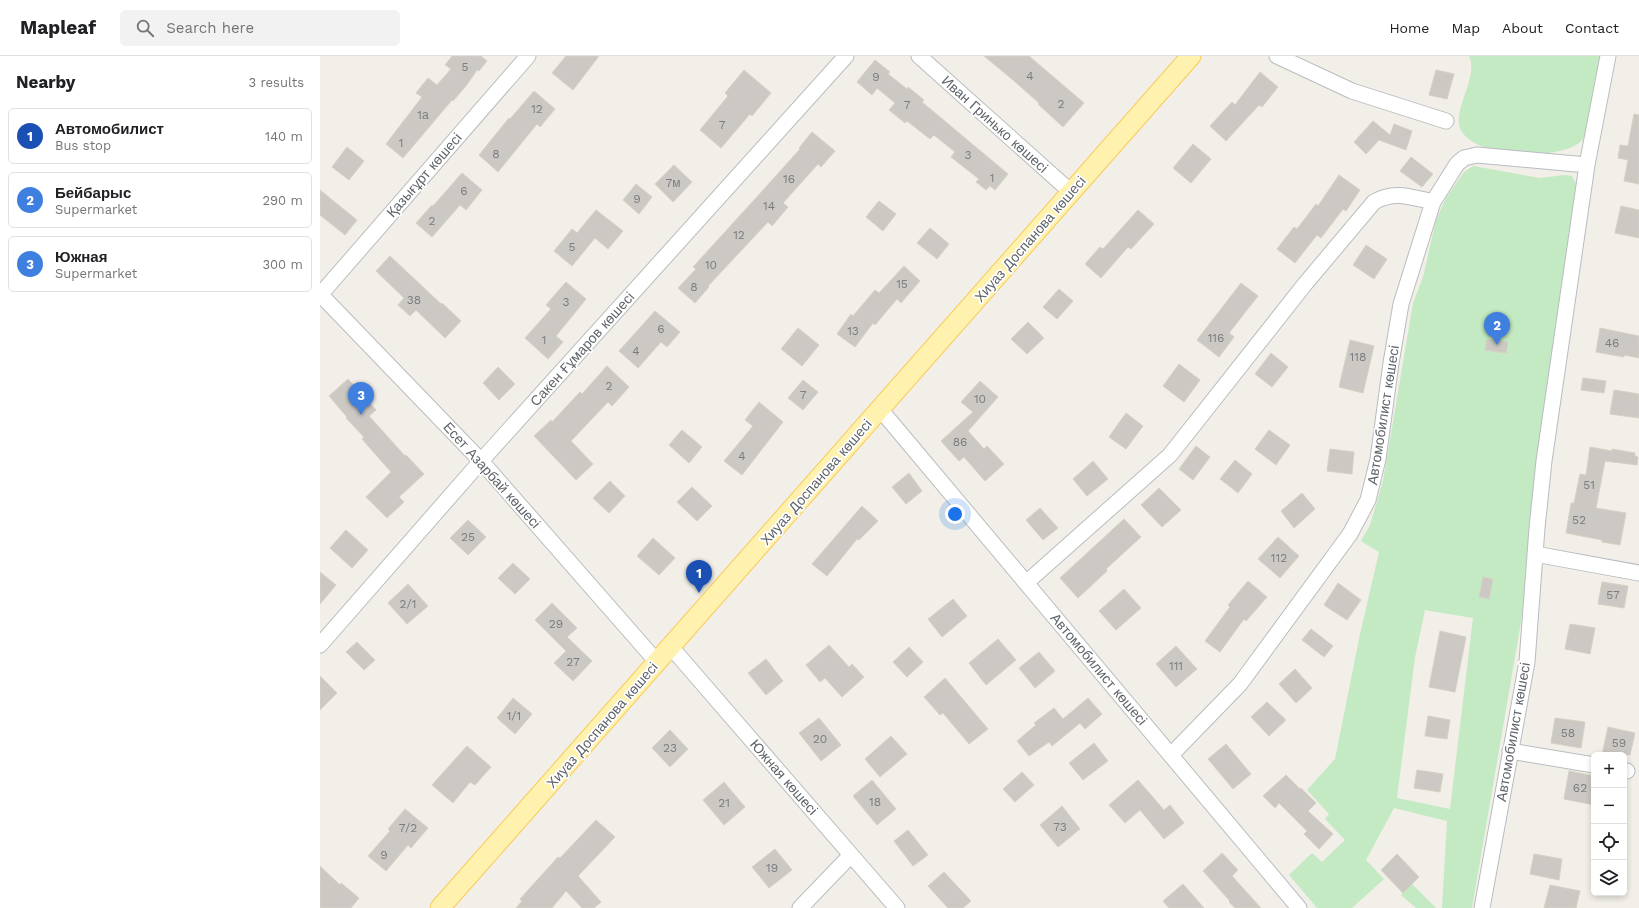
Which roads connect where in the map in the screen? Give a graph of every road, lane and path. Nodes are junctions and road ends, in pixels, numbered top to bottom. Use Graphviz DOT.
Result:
graph roads {
  1 [pos="528,56"];
  2 [pos="846,56"];
  3 [pos="919,56"];
  4 [pos="1191,56"];
  5 [pos="1277,56"];
  6 [pos="1608,56"];
  7 [pos="1446,121"];
  8 [pos="1587,165"];
  9 [pos="1071,192"];
  10 [pos="1432,202"];
  11 [pos="320,294"];
  12 [pos="880,409"];
  13 [pos="481,461"];
  14 [pos="1535,554"];
  15 [pos="1639,573"];
  16 [pos="1026,584"];
  17 [pos="320,645"];
  18 [pos="671,647"];
  19 [pos="657,662"];
  20 [pos="1510,751"];
  21 [pos="1171,755"];
  22 [pos="1591,764"];
  23 [pos="851,855"];
  24 [pos="440,908"];
  25 [pos="800,908"];
  26 [pos="897,908"];
  27 [pos="1299,908"];
  28 [pos="1482,908"];
  1 -- 11 [label="street, Қазығұрт көшесі"];
  2 -- 13 [label="street, Сакен Ғұмаров көшесі"];
  3 -- 9 [label="street, Иван Гринько көшесі"];
  4 -- 9 [label="main road, Хиуаз Доспанова көшесі"];
  5 -- 7 [label="street"];
  6 -- 8 [label="street, Автомобилист көшесі"];
  8 -- 10 [label="street, Автомобилист көшесі"];
  8 -- 14 [label="street, Автомобилист көшесі"];
  9 -- 12 [label="main road, Хиуаз Доспанова көшесі"];
  10 -- 16 [label="street"];
  10 -- 21 [label="street, Автомобилист көшесі"];
  11 -- 13 [label="street, Есет Азарбай көшесі"];
  12 -- 16 [label="street, Автомобилист көшесі"];
  12 -- 18 [label="main road, Хиуаз Доспанова көшесі"];
  13 -- 17 [label="street, Сакен Ғұмаров көшесі"];
  13 -- 19 [label="street, Есет Азарбай көшесі"];
  14 -- 15 [label="street"];
  14 -- 20 [label="street, Автомобилист көшесі"];
  16 -- 21 [label="street, Автомобилист көшесі"];
  18 -- 19 [label="main road, Хиуаз Доспанова көшесі"];
  18 -- 23 [label="street, Южная көшесі"];
  19 -- 24 [label="main road, Хиуаз Доспанова көшесі"];
  20 -- 22 [label="street"];
  20 -- 28 [label="street, Автомобилист көшесі"];
  21 -- 27 [label="street, Автомобилист көшесі"];
  23 -- 25 [label="street"];
  23 -- 26 [label="street, Южная көшесі"];
}
